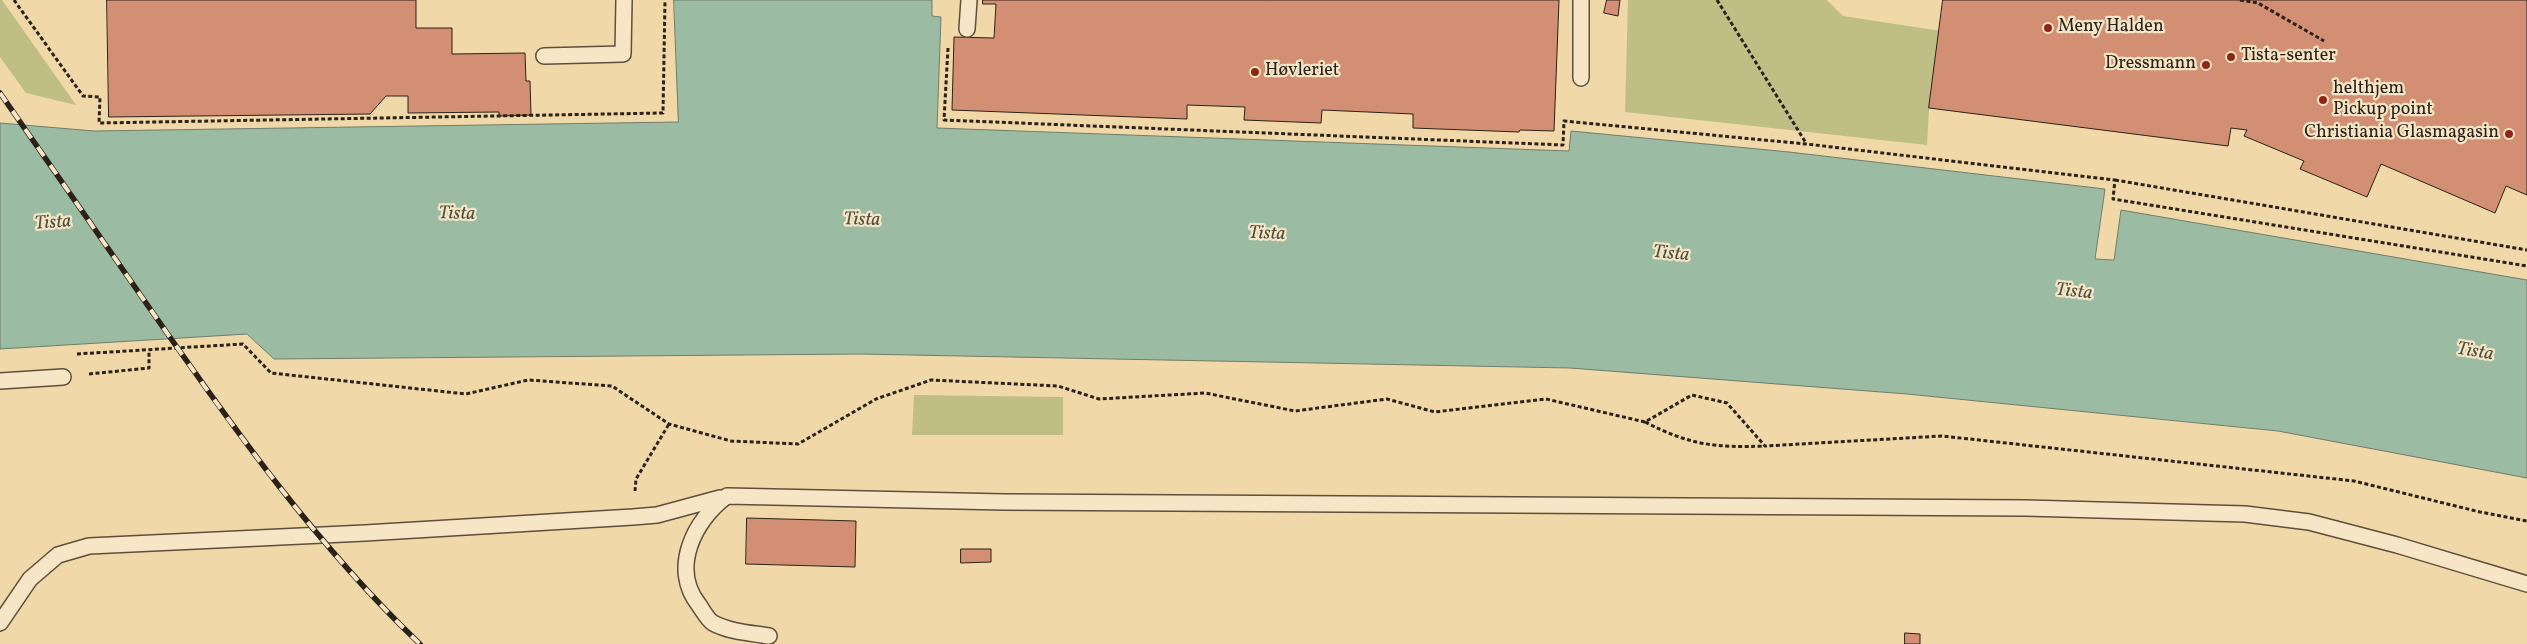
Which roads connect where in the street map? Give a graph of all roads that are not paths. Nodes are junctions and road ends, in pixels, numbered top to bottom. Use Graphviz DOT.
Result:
graph roads {
  1 [pos="624,0"];
  2 [pos="969,0"];
  3 [pos="1581,0"];
  4 [pos="967,29"];
  5 [pos="544,56"];
  6 [pos="1581,78"];
  7 [pos="63,377"];
  8 [pos="0,381"];
  9 [pos="727,496"];
  10 [pos="2527,584"];
  11 [pos="0,623"];
  12 [pos="770,636"];
  1 -- 5 [label="lane"];
  2 -- 4 [label="lane"];
  3 -- 6 [label="lane"];
  7 -- 8 [label="lane"];
  9 -- 10 [label="lane"];
  9 -- 11 [label="lane"];
  9 -- 12 [label="lane"];
}
